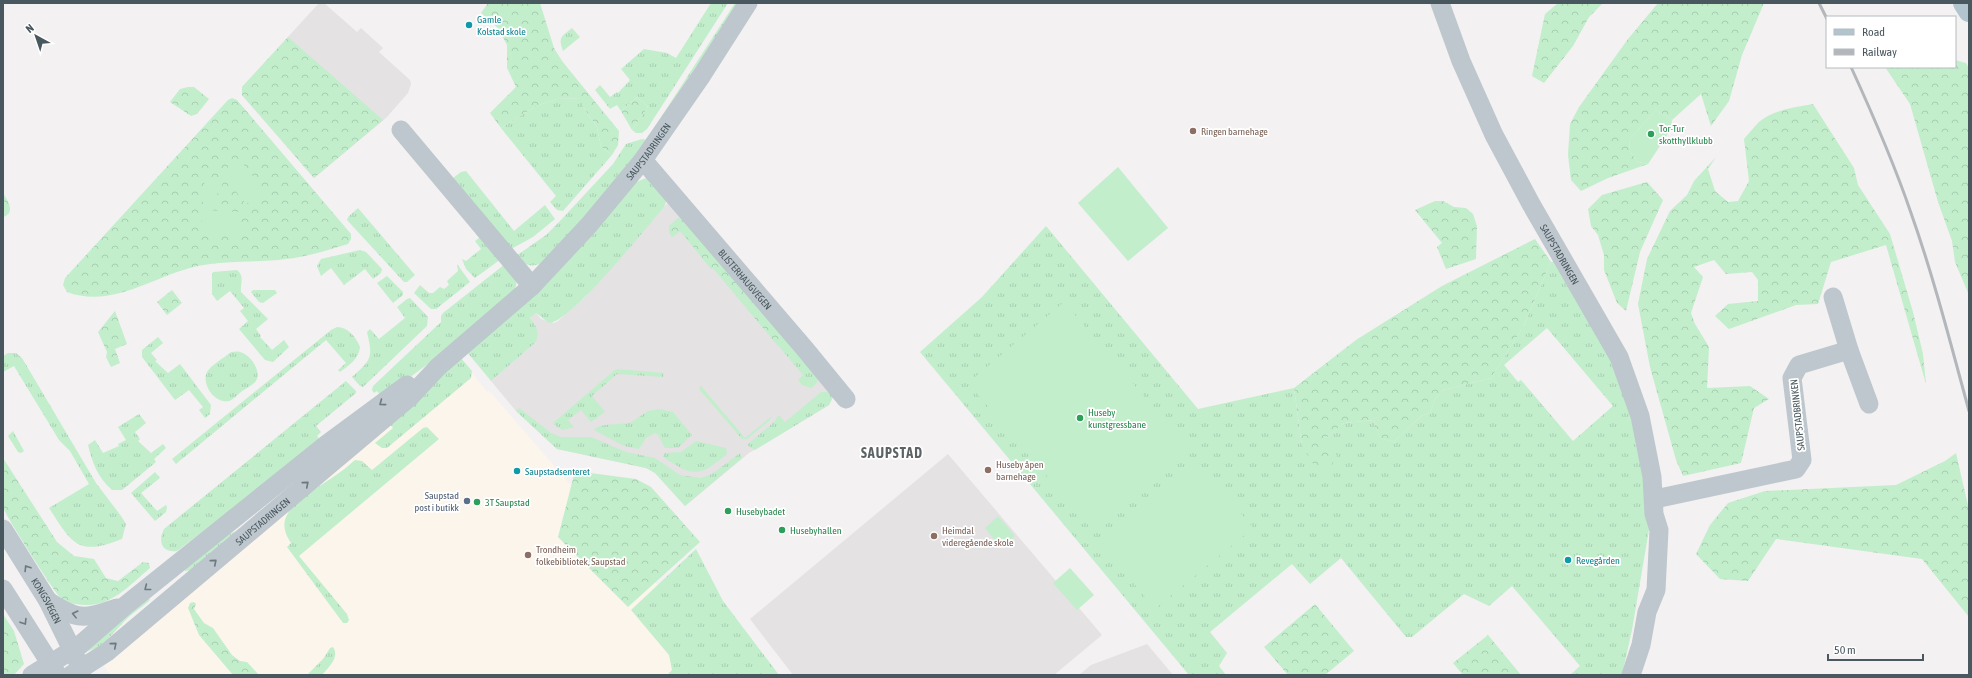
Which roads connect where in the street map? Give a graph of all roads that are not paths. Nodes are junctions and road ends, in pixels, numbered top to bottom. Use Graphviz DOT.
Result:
graph roads {
  1 [pos="748,3"];
  2 [pos="1440,3"];
  3 [pos="1964,3"];
  4 [pos="1969,11"];
  5 [pos="401,130"];
  6 [pos="643,160"];
  7 [pos="532,286"];
  8 [pos="1833,297"];
  9 [pos="1849,350"];
  10 [pos="438,367"];
  11 [pos="846,399"];
  12 [pos="1869,404"];
  13 [pos="1655,506"];
  14 [pos="3,529"];
  15 [pos="3,589"];
  16 [pos="48,601"];
  17 [pos="126,605"];
  18 [pos="72,651"];
  19 [pos="54,670"];
  20 [pos="80,673"];
  21 [pos="32,675"];
  22 [pos="1631,675"];
  1 -- 6 [label="street, SAUPSTADRINGEN"];
  2 -- 13 [label="street, SAUPSTADRINGEN"];
  3 -- 4 [label="main road"];
  5 -- 7 [label="street"];
  6 -- 7 [label="street, SAUPSTADRINGEN"];
  6 -- 11 [label="street, BLISTERHAUGVEGEN"];
  7 -- 10 [label="street, SAUPSTADRINGEN"];
  8 -- 9 [label="street"];
  9 -- 12 [label="street"];
  9 -- 13 [label="street, SAUPSTADBRINKEN"];
  10 -- 17 [label="street, SAUPSTADRINGEN, one-way"];
  20 -- 10 [label="street, SAUPSTADRINGEN, one-way"];
  13 -- 22 [label="street, SAUPSTADRINGEN"];
  16 -- 14 [label="street, KONGSVEGEN, one-way"];
  15 -- 19 [label="street, one-way"];
  17 -- 16 [label="street, SAUPSTADRINGEN, one-way"];
  16 -- 18 [label="street, KONGSVEGEN"];
  17 -- 18 [label="street, SAUPSTADRINGEN"];
  18 -- 19 [label="street, SAUPSTADRINGEN"];
  18 -- 20 [label="street, KONGSVEGEN"];
  19 -- 21 [label="street, SAUPSTADRINGEN"];
}
